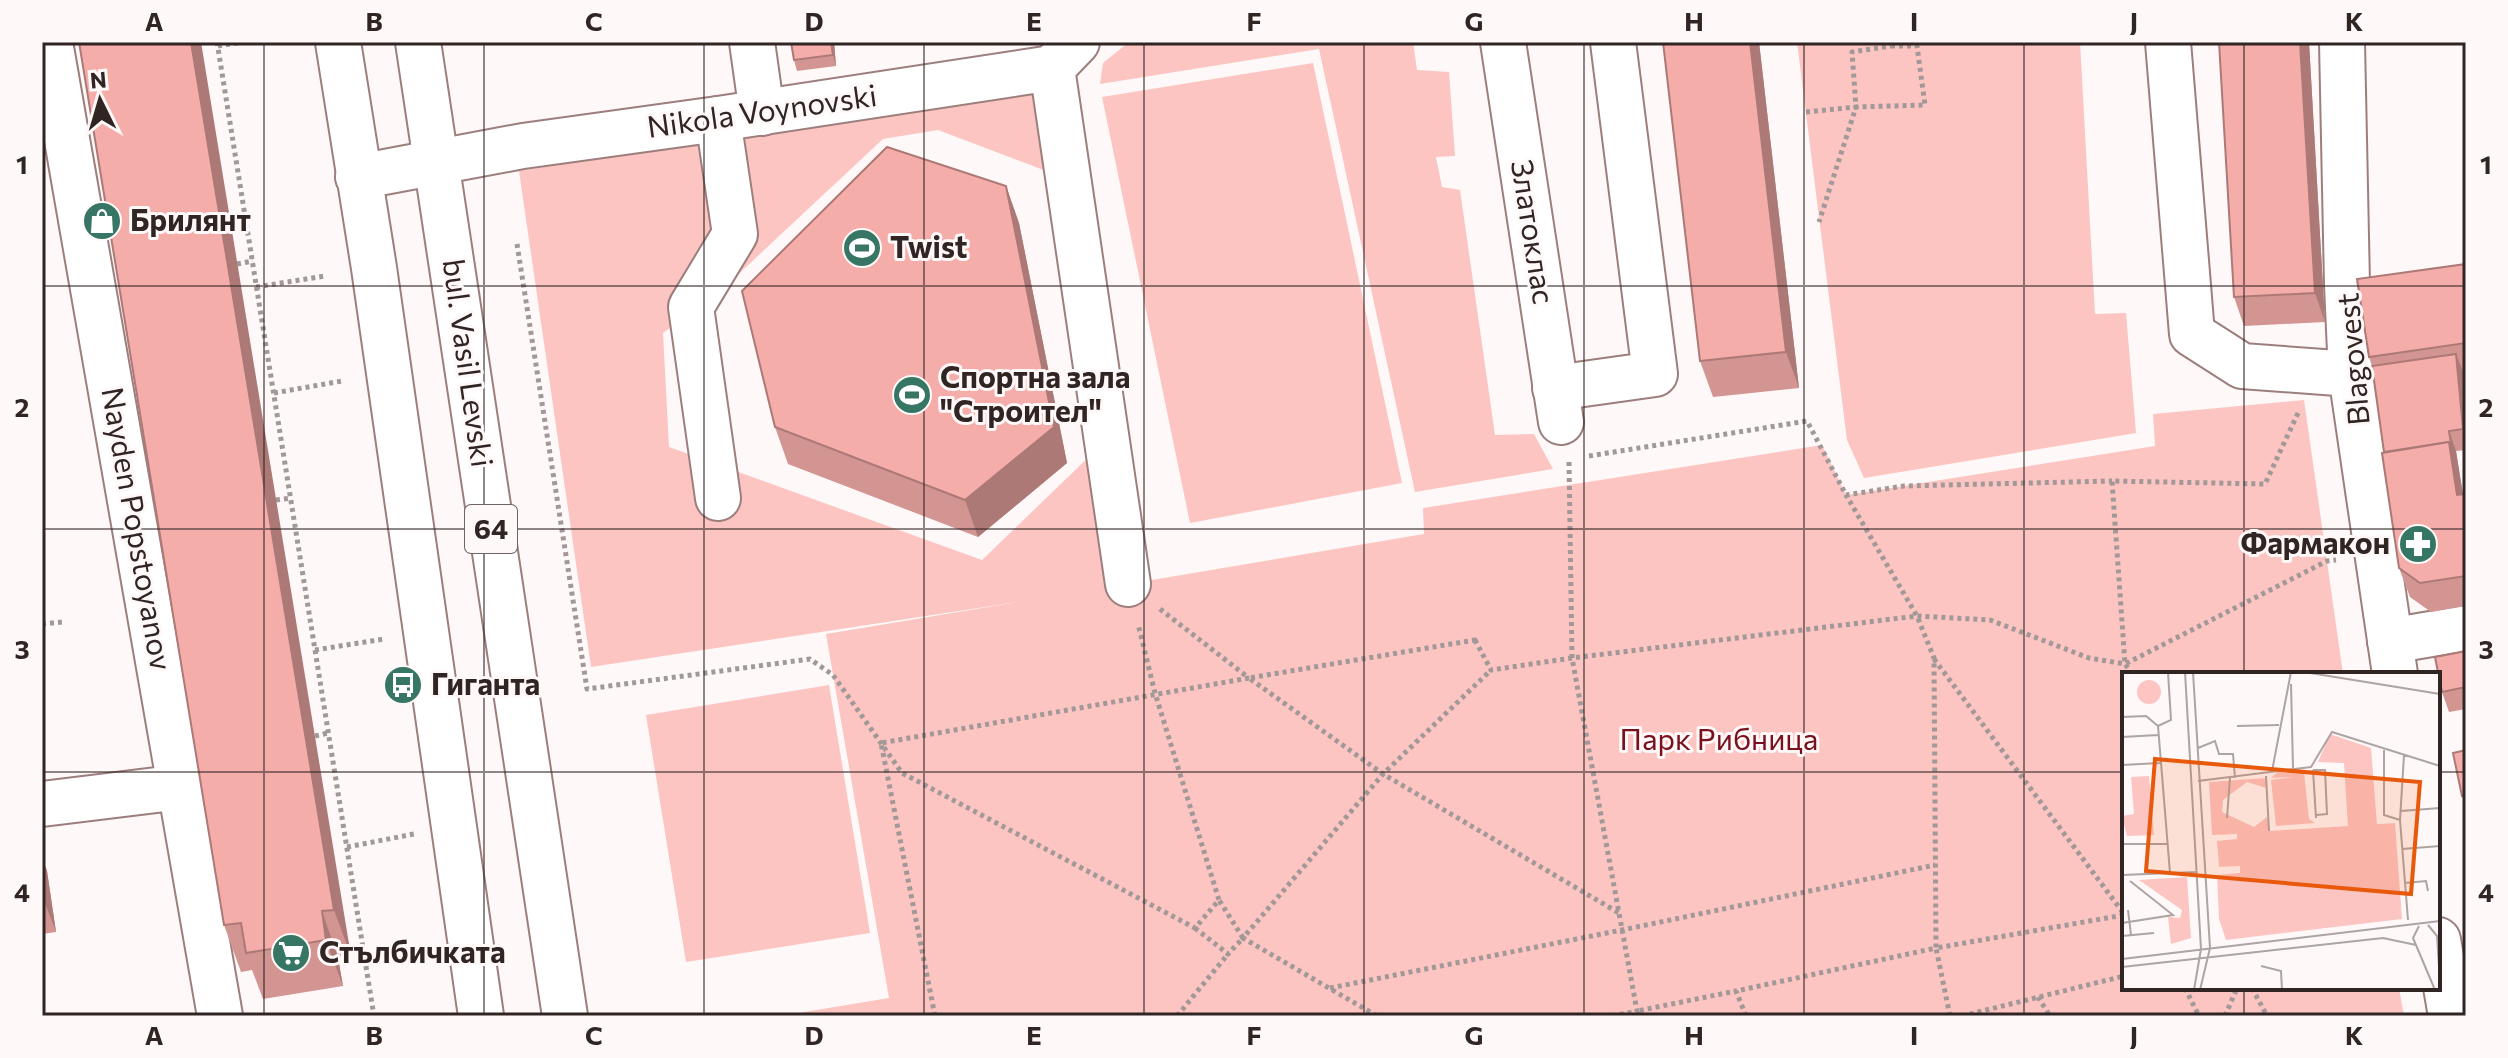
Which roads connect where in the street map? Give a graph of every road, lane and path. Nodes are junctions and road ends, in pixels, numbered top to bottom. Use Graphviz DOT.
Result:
graph roads {
  1 [pos="50,42"];
  2 [pos="243,42"];
  3 [pos="338,42"];
  4 [pos="418,42"];
  5 [pos="752,42"];
  6 [pos="1503,42"];
  7 [pos="1613,42"];
  8 [pos="2168,42"];
  9 [pos="2342,42"];
  10 [pos="218,44"];
  11 [pos="1891,44"];
  12 [pos="1064,55"];
  13 [pos="1856,107"];
  14 [pos="1806,112"];
  15 [pos="762,113"];
  16 [pos="718,119"];
  17 [pos="437,162"];
  18 [pos="358,177"];
  19 [pos="1819,222"];
  20 [pos="517,244"];
  21 [pos="253,261"];
  22 [pos="237,264"];
  23 [pos="325,276"];
  24 [pos="2392,278"];
  25 [pos="2347,285"];
  26 [pos="256,287"];
  27 [pos="2332,372"];
  28 [pos="342,381"];
  29 [pos="274,393"];
  30 [pos="1562,423"];
  31 [pos="2112,481"];
  32 [pos="1846,495"];
  33 [pos="291,498"];
  34 [pos="718,498"];
  35 [pos="276,500"];
  36 [pos="2378,556"];
  37 [pos="1128,584"];
  38 [pos="1917,616"];
  39 [pos="63,622"];
  40 [pos="42,624"];
  41 [pos="2466,628"];
  42 [pos="385,639"];
  43 [pos="315,650"];
  44 [pos="2392,657"];
  45 [pos="1572,658"];
  46 [pos="1934,658"];
  47 [pos="2125,664"];
  48 [pos="1491,670"];
  49 [pos="2131,672"];
  50 [pos="1249,678"];
  51 [pos="1155,693"];
  52 [pos="328,733"];
  53 [pos="315,736"];
  54 [pos="881,743"];
  55 [pos="1383,774"];
  56 [pos="181,787"];
  57 [pos="42,804"];
  58 [pos="415,834"];
  59 [pos="347,847"];
  60 [pos="1935,865"];
  61 [pos="1219,900"];
  62 [pos="2122,911"];
  63 [pos="1619,913"];
  64 [pos="2122,914"];
  65 [pos="1195,928"];
  66 [pos="1622,930"];
  67 [pos="1243,938"];
  68 [pos="1936,948"];
  69 [pos="2448,948"];
  70 [pos="1228,954"];
  71 [pos="2122,976"];
  72 [pos="1330,988"];
  73 [pos="2186,990"];
  74 [pos="2236,990"];
  75 [pos="2253,990"];
  76 [pos="1736,991"];
  77 [pos="2038,997"];
  78 [pos="1637,1014"];
  79 [pos="220,1016"];
  80 [pos="374,1016"];
  81 [pos="481,1016"];
  82 [pos="565,1016"];
  83 [pos="935,1016"];
  84 [pos="1177,1016"];
  85 [pos="1377,1016"];
  86 [pos="1612,1016"];
  87 [pos="1746,1016"];
  88 [pos="1950,1016"];
  89 [pos="1962,1016"];
  90 [pos="2050,1016"];
  91 [pos="2199,1016"];
  92 [pos="2225,1016"];
  93 [pos="2267,1016"];
  94 [pos="2451,1016"];
  1 -- 56 [label="street, Nayden Popstoyanov"];
  2 -- 10 [label="path"];
  3 -- 18 [label="street"];
  4 -- 17 [label="street, bul. Vasil Levski / 64"];
  5 -- 15 [label="street"];
  6 -- 30 [label="street, Златоклас"];
  7 -- 30 [label="street"];
  8 -- 27 [label="street"];
  9 -- 25 [label="street, Blagovest"];
  10 -- 21 [label="path"];
  11 -- 13 [label="path"];
  11 -- 13 [label="path"];
  12 -- 15 [label="street, Nikola Voynovski"];
  12 -- 37 [label="street"];
  13 -- 14 [label="path"];
  13 -- 19 [label="path"];
  15 -- 16 [label="street, Nikola Voynovski"];
  16 -- 17 [label="street, Nikola Voynovski"];
  16 -- 34 [label="street"];
  17 -- 18 [label="street, Nikola Voynovski"];
  17 -- 82 [label="street, bul. Vasil Levski / 64"];
  18 -- 81 [label="street"];
  20 -- 54 [label="path"];
  21 -- 22 [label="path"];
  21 -- 26 [label="path"];
  23 -- 26 [label="path"];
  24 -- 25 [label="street"];
  25 -- 27 [label="street, Blagovest"];
  26 -- 29 [label="path"];
  27 -- 31 [label="path"];
  27 -- 36 [label="street, Blagovest"];
  28 -- 29 [label="path"];
  29 -- 33 [label="path"];
  30 -- 32 [label="path"];
  30 -- 45 [label="path"];
  31 -- 32 [label="path"];
  31 -- 47 [label="path"];
  32 -- 38 [label="path"];
  33 -- 35 [label="path"];
  33 -- 43 [label="path"];
  36 -- 44 [label="street, Blagovest"];
  36 -- 47 [label="path"];
  37 -- 50 [label="path"];
  37 -- 51 [label="path"];
  38 -- 45 [label="path"];
  38 -- 46 [label="path"];
  38 -- 47 [label="path"];
  39 -- 40 [label="path"];
  41 -- 44 [label="street"];
  42 -- 43 [label="path"];
  43 -- 52 [label="path"];
  45 -- 48 [label="path"];
  45 -- 63 [label="path"];
  46 -- 60 [label="path"];
  46 -- 62 [label="path"];
  47 -- 49 [label="path"];
  48 -- 50 [label="path"];
  48 -- 55 [label="path"];
  50 -- 51 [label="path"];
  50 -- 55 [label="path"];
  51 -- 54 [label="path"];
  51 -- 61 [label="path"];
  52 -- 53 [label="path"];
  52 -- 59 [label="path"];
  54 -- 65 [label="path"];
  54 -- 83 [label="path"];
  55 -- 63 [label="path"];
  55 -- 67 [label="path"];
  56 -- 57 [label="street"];
  56 -- 79 [label="street, Nayden Popstoyanov"];
  58 -- 59 [label="path"];
  59 -- 80 [label="path"];
  60 -- 66 [label="path"];
  60 -- 68 [label="path"];
  61 -- 65 [label="path"];
  61 -- 67 [label="path"];
  63 -- 66 [label="path"];
  64 -- 68 [label="path"];
  65 -- 70 [label="path"];
  66 -- 72 [label="path"];
  66 -- 78 [label="path"];
  67 -- 70 [label="path"];
  67 -- 72 [label="path"];
  68 -- 76 [label="path"];
  68 -- 88 [label="path"];
  69 -- 94 [label="street"];
  70 -- 84 [label="path"];
  71 -- 77 [label="path"];
  72 -- 85 [label="path"];
  73 -- 91 [label="path"];
  74 -- 92 [label="path"];
  75 -- 93 [label="path"];
  76 -- 78 [label="path"];
  76 -- 87 [label="path"];
  77 -- 89 [label="path"];
  77 -- 90 [label="path"];
  78 -- 86 [label="path"];
}
